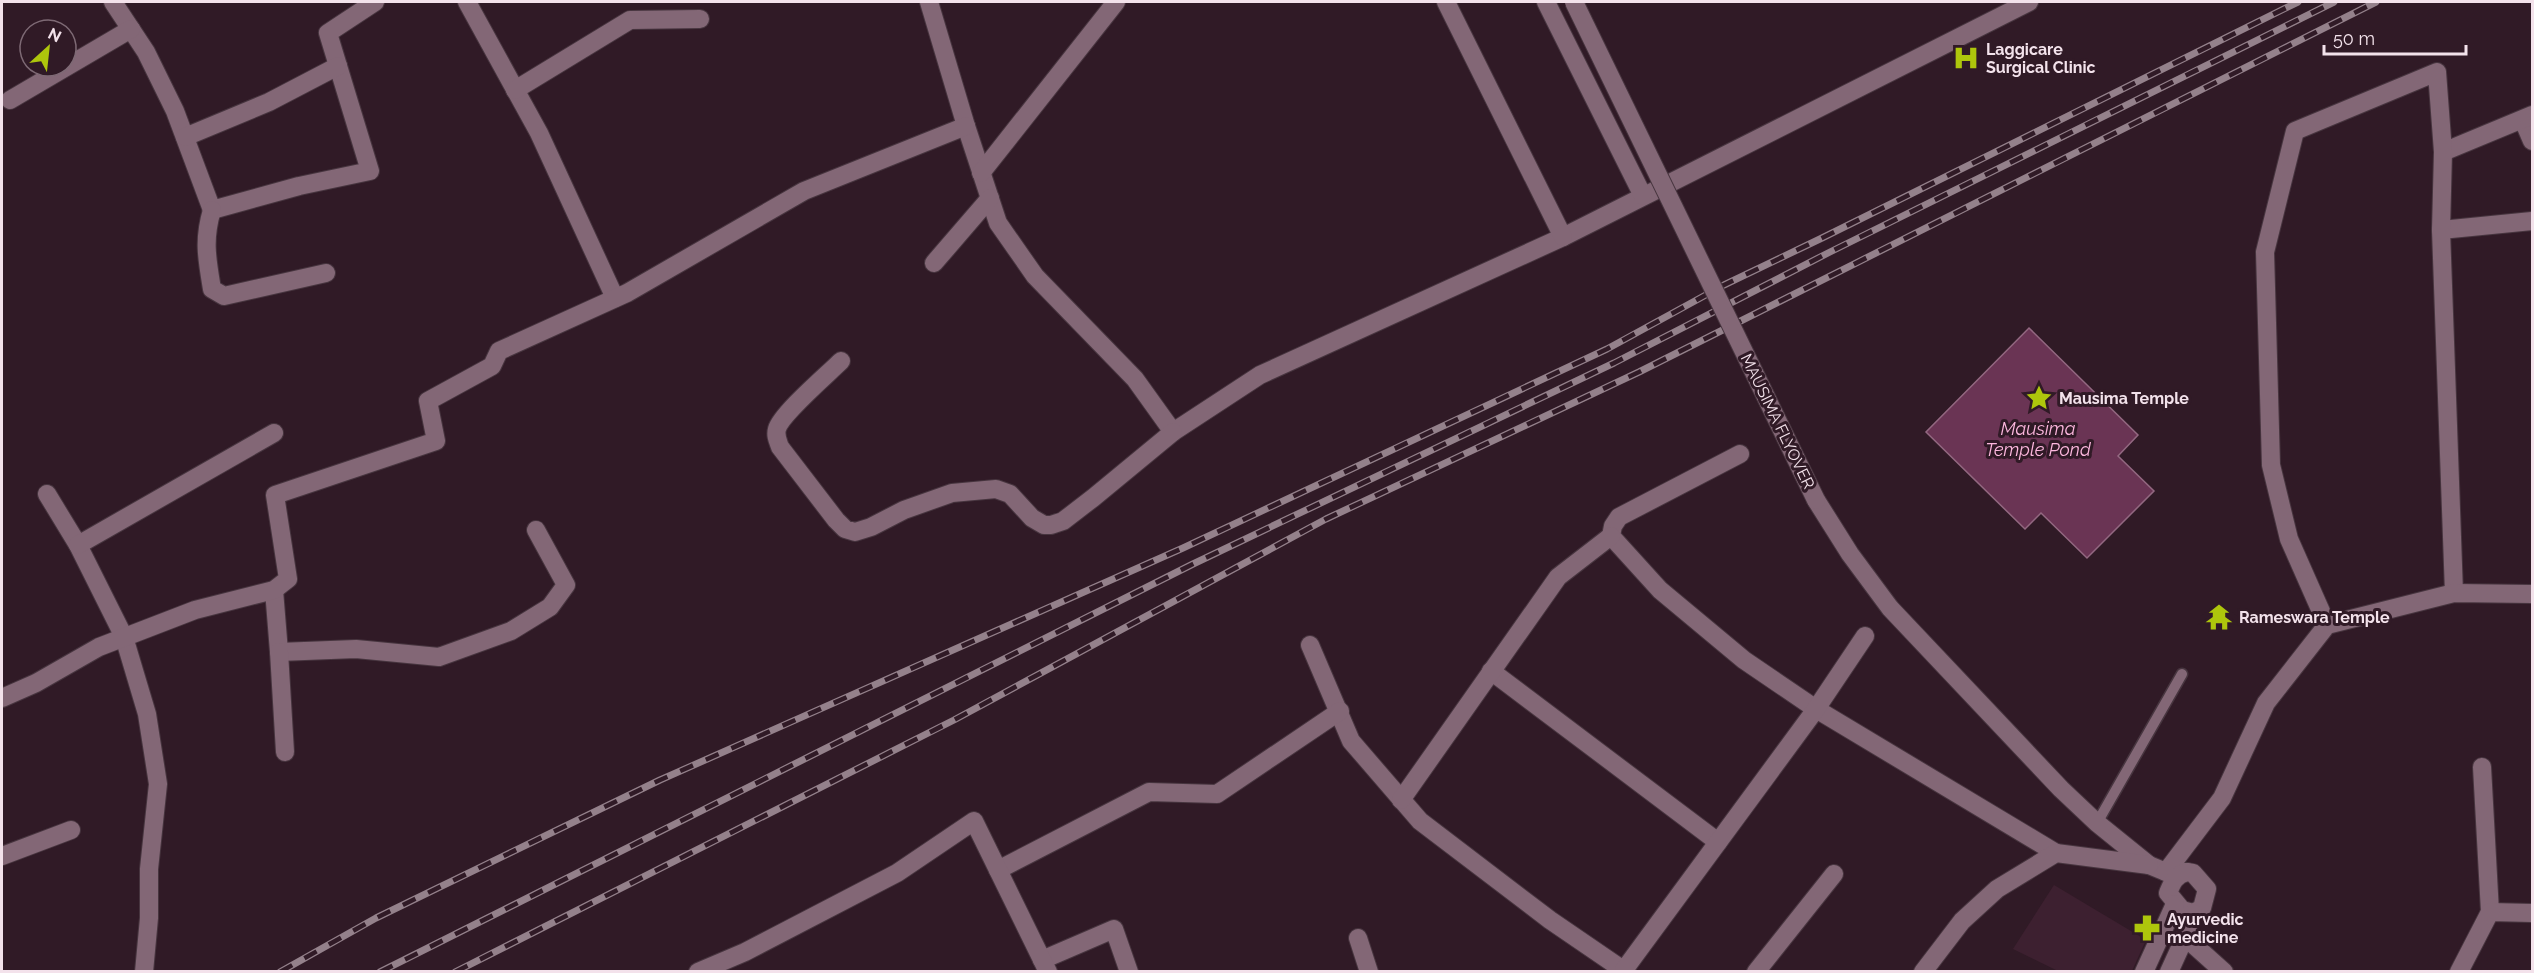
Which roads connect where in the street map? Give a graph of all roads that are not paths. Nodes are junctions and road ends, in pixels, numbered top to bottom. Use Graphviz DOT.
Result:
graph roads {
  1 [pos="113,2"];
  2 [pos="375,2"];
  3 [pos="467,2"];
  4 [pos="928,2"];
  5 [pos="1116,2"];
  6 [pos="1446,2"];
  7 [pos="1545,2"];
  8 [pos="1574,2"];
  9 [pos="2029,2"];
  10 [pos="700,19"];
  11 [pos="131,29"];
  12 [pos="338,66"];
  13 [pos="515,90"];
  14 [pos="10,100"];
  15 [pos="2528,117"];
  16 [pos="966,126"];
  17 [pos="185,137"];
  18 [pos="2532,141"];
  19 [pos="2443,152"];
  20 [pos="981,173"];
  21 [pos="1643,196"];
  22 [pos="990,198"];
  23 [pos="212,210"];
  24 [pos="2532,221"];
  25 [pos="2441,230"];
  26 [pos="1563,237"];
  27 [pos="934,264"];
  28 [pos="326,273"];
  29 [pos="615,298"];
  30 [pos="841,361"];
  31 [pos="1173,432"];
  32 [pos="274,433"];
  33 [pos="1740,453"];
  34 [pos="47,494"];
  35 [pos="536,530"];
  36 [pos="1611,536"];
  37 [pos="78,545"];
  38 [pos="274,590"];
  39 [pos="2454,593"];
  40 [pos="2532,594"];
  41 [pos="2327,625"];
  42 [pos="1865,636"];
  43 [pos="124,637"];
  44 [pos="1310,645"];
  45 [pos="279,652"];
  46 [pos="1491,671"];
  47 [pos="2182,674"];
  48 [pos="2,698"];
  49 [pos="1816,710"];
  50 [pos="1340,711"];
  51 [pos="285,752"];
  52 [pos="2482,767"];
  53 [pos="1401,800"];
  54 [pos="2097,823"];
  55 [pos="71,830"];
  56 [pos="1718,842"];
  57 [pos="2056,853"];
  58 [pos="2,856"];
  59 [pos="2158,868"];
  60 [pos="998,870"];
  61 [pos="2187,872"];
  62 [pos="1834,874"];
  63 [pos="2175,904"];
  64 [pos="2490,912"];
  65 [pos="2193,913"];
  66 [pos="2532,913"];
  67 [pos="2185,937"];
  68 [pos="1358,938"];
  69 [pos="1045,966"];
  70 [pos="1625,971"];
  71 [pos="144,972"];
  72 [pos="698,972"];
  73 [pos="1129,972"];
  74 [pos="1369,972"];
  75 [pos="1756,972"];
  76 [pos="1923,972"];
  77 [pos="2144,972"];
  78 [pos="2169,972"];
  79 [pos="2224,972"];
  80 [pos="2459,972"];
  1 -- 11 [label="street"];
  2 -- 12 [label="street"];
  3 -- 13 [label="street"];
  4 -- 16 [label="street"];
  5 -- 20 [label="street"];
  6 -- 26 [label="street"];
  7 -- 21 [label="street"];
  8 -- 54 [label="street, MAUSIMA FLYOVER, bridge"];
  9 -- 21 [label="street"];
  10 -- 13 [label="street"];
  11 -- 14 [label="street"];
  11 -- 17 [label="street"];
  12 -- 17 [label="street"];
  12 -- 23 [label="street"];
  13 -- 29 [label="street"];
  15 -- 18 [label="street"];
  15 -- 19 [label="street"];
  16 -- 20 [label="street"];
  16 -- 29 [label="street"];
  17 -- 23 [label="street"];
  19 -- 25 [label="street"];
  19 -- 41 [label="street"];
  20 -- 22 [label="street"];
  21 -- 26 [label="street"];
  22 -- 27 [label="street"];
  22 -- 31 [label="street"];
  23 -- 28 [label="street"];
  24 -- 25 [label="street"];
  25 -- 39 [label="street"];
  26 -- 31 [label="street"];
  29 -- 38 [label="street"];
  30 -- 31 [label="street"];
  32 -- 37 [label="street"];
  33 -- 36 [label="street"];
  34 -- 37 [label="street"];
  35 -- 45 [label="street"];
  36 -- 46 [label="street"];
  36 -- 49 [label="street"];
  37 -- 43 [label="street"];
  38 -- 43 [label="street"];
  38 -- 45 [label="street"];
  39 -- 40 [label="street"];
  39 -- 41 [label="street"];
  41 -- 59 [label="street"];
  42 -- 49 [label="street"];
  43 -- 48 [label="street"];
  43 -- 71 [label="street"];
  44 -- 50 [label="street"];
  45 -- 51 [label="street"];
  46 -- 53 [label="street"];
  46 -- 56 [label="street"];
  47 -- 54 [label="lane"];
  49 -- 56 [label="street"];
  49 -- 57 [label="street"];
  50 -- 53 [label="street"];
  50 -- 60 [label="street"];
  52 -- 64 [label="street"];
  53 -- 70 [label="street"];
  54 -- 59 [label="street, MAUSIMA FLYOVER"];
  55 -- 58 [label="street"];
  56 -- 70 [label="street"];
  57 -- 59 [label="street"];
  57 -- 76 [label="street"];
  59 -- 61 [label="street"];
  60 -- 69 [label="street"];
  60 -- 72 [label="street"];
  61 -- 63 [label="street"];
  61 -- 65 [label="street"];
  62 -- 75 [label="street"];
  63 -- 65 [label="street"];
  63 -- 77 [label="street"];
  64 -- 66 [label="street"];
  64 -- 80 [label="street"];
  65 -- 67 [label="street"];
  67 -- 78 [label="street"];
  67 -- 79 [label="street"];
  68 -- 74 [label="street"];
  69 -- 73 [label="street"];
}
